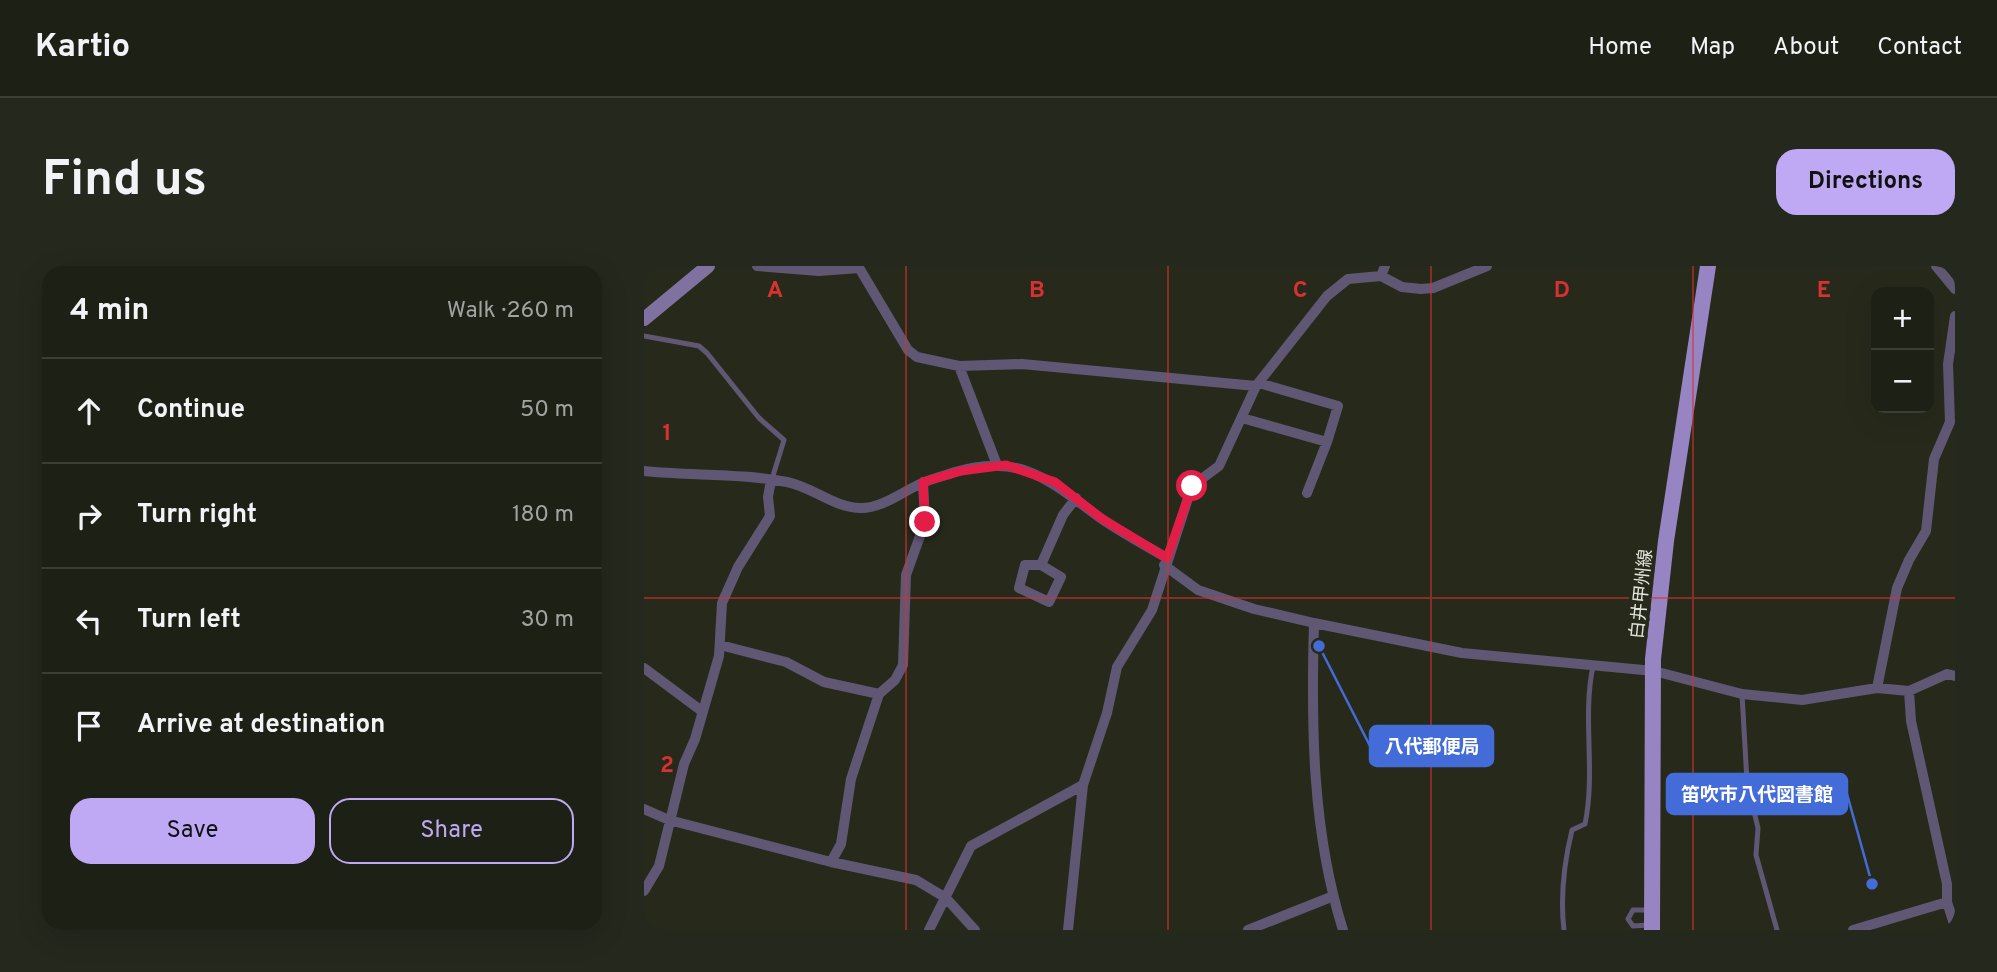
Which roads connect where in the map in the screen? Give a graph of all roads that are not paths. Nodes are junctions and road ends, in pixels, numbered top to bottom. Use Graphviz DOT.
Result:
graph roads {
  1 [pos="708,266"];
  2 [pos="757,266"];
  3 [pos="1487,266"];
  4 [pos="1709,266"];
  5 [pos="1937,266"];
  6 [pos="859,267"];
  7 [pos="1383,271"];
  8 [pos="1955,289"];
  9 [pos="1955,316"];
  10 [pos="644,319"];
  11 [pos="644,335"];
  12 [pos="958,366"];
  13 [pos="1258,384"];
  14 [pos="1242,418"];
  15 [pos="1327,442"];
  16 [pos="997,465"];
  17 [pos="644,471"];
  18 [pos="771,480"];
  19 [pos="923,482"];
  20 [pos="1307,493"];
  21 [pos="1076,499"];
  22 [pos="1166,561"];
  23 [pos="1041,565"];
  24 [pos="1314,622"];
  25 [pos="720,645"];
  26 [pos="1593,666"];
  27 [pos="644,668"];
  28 [pos="1654,671"];
  29 [pos="1955,676"];
  30 [pos="1877,688"];
  31 [pos="1909,691"];
  32 [pos="879,694"];
  33 [pos="1742,694"];
  34 [pos="703,712"];
  35 [pos="1083,785"];
  36 [pos="644,809"];
  37 [pos="669,820"];
  38 [pos="831,862"];
  39 [pos="644,891"];
  40 [pos="1331,897"];
  41 [pos="946,898"];
  42 [pos="1947,902"];
  43 [pos="1652,922"];
  44 [pos="1955,927"];
  45 [pos="929,930"];
  46 [pos="975,930"];
  47 [pos="1068,930"];
  48 [pos="1248,930"];
  49 [pos="1343,930"];
  50 [pos="1564,930"];
  51 [pos="1777,930"];
  52 [pos="1853,930"];
  1 -- 10 [label="street"];
  2 -- 6 [label="street"];
  3 -- 7 [label="street"];
  4 -- 28 [label="main road, 白井甲州線"];
  5 -- 8 [label="street"];
  6 -- 12 [label="street"];
  7 -- 13 [label="street"];
  9 -- 30 [label="street"];
  11 -- 18 [label="lane"];
  12 -- 13 [label="street"];
  12 -- 16 [label="street"];
  13 -- 14 [label="street"];
  13 -- 15 [label="street"];
  14 -- 15 [label="street"];
  14 -- 22 [label="street"];
  15 -- 20 [label="street"];
  16 -- 19 [label="street"];
  16 -- 21 [label="street"];
  17 -- 18 [label="street"];
  18 -- 19 [label="street"];
  18 -- 25 [label="street"];
  19 -- 32 [label="street"];
  21 -- 22 [label="street"];
  21 -- 23 [label="street"];
  22 -- 24 [label="street"];
  22 -- 35 [label="street"];
  23 -- 23 [label="street"];
  24 -- 26 [label="street"];
  24 -- 40 [label="street"];
  25 -- 32 [label="street"];
  25 -- 34 [label="street"];
  26 -- 28 [label="street"];
  26 -- 50 [label="lane"];
  27 -- 34 [label="street"];
  28 -- 33 [label="street"];
  28 -- 43 [label="main road, 白井甲州線"];
  29 -- 31 [label="street"];
  30 -- 31 [label="street"];
  30 -- 33 [label="street"];
  31 -- 42 [label="street"];
  32 -- 38 [label="street"];
  33 -- 51 [label="lane"];
  34 -- 37 [label="street"];
  35 -- 41 [label="street"];
  35 -- 47 [label="street"];
  36 -- 37 [label="street"];
  37 -- 38 [label="street"];
  37 -- 39 [label="street"];
  38 -- 41 [label="street"];
  40 -- 48 [label="street"];
  40 -- 49 [label="street"];
  41 -- 45 [label="street"];
  41 -- 46 [label="street"];
  42 -- 44 [label="street"];
  42 -- 52 [label="street"];
}
